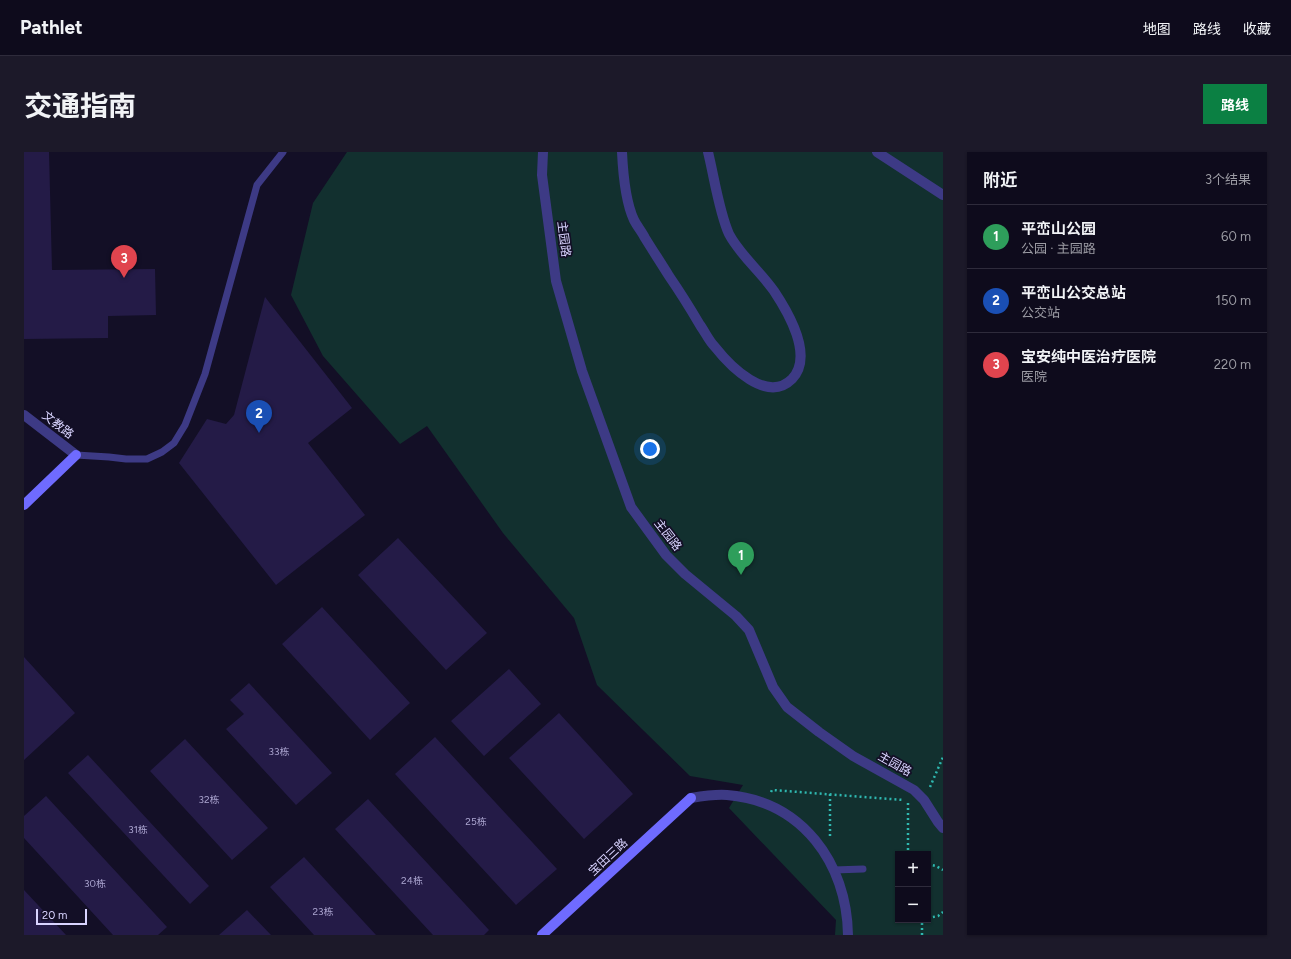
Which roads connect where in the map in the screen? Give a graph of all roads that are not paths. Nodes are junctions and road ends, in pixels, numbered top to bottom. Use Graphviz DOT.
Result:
graph roads {
  1 [pos="283,152"];
  2 [pos="543,152"];
  3 [pos="622,152"];
  4 [pos="708,152"];
  5 [pos="877,152"];
  6 [pos="943,195"];
  7 [pos="24,415"];
  8 [pos="76,455"];
  9 [pos="24,505"];
  10 [pos="943,828"];
  11 [pos="863,869"];
  12 [pos="834,870"];
  13 [pos="542,935"];
  14 [pos="848,935"];
  1 -- 8 [label="lane"];
  2 -- 10 [label="street, 主园路"];
  3 -- 4 [label="street"];
  5 -- 6 [label="street"];
  7 -- 8 [label="street, 文教路"];
  8 -- 9 [label="street"];
  11 -- 12 [label="lane"];
  12 -- 13 [label="street, 宝田三路"];
  12 -- 14 [label="street"];
}
